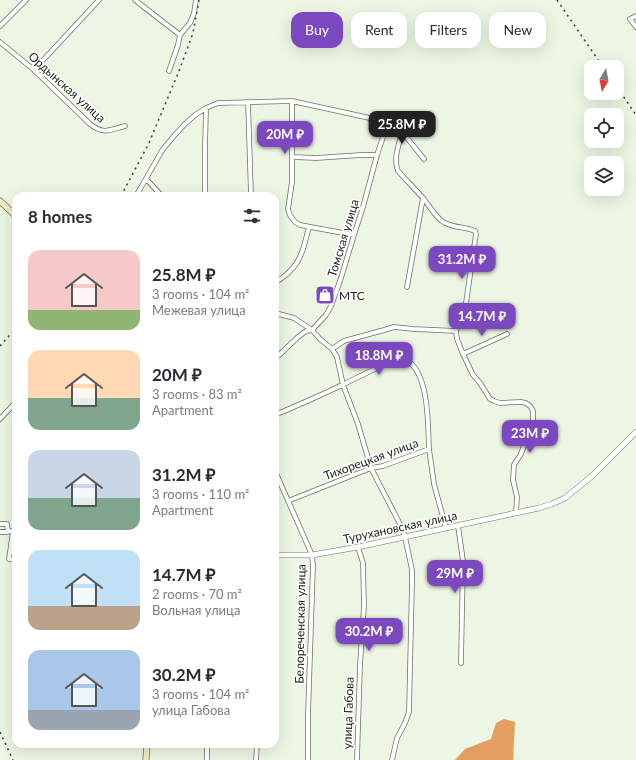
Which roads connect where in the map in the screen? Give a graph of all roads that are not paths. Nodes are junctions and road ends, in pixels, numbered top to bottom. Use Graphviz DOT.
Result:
graph roads {
  1 [pos="26,0"];
  2 [pos="99,0"];
  3 [pos="135,0"];
  4 [pos="196,0"];
  5 [pos="636,16"];
  6 [pos="0,26"];
  7 [pos="636,26"];
  8 [pos="180,35"];
  9 [pos="0,42"];
  10 [pos="34,70"];
  11 [pos="169,71"];
  12 [pos="292,101"];
  13 [pos="248,102"];
  14 [pos="206,108"];
  15 [pos="388,122"];
  16 [pos="125,126"];
  17 [pos="402,132"];
  18 [pos="376,155"];
  19 [pos="292,157"];
  20 [pos="424,159"];
  21 [pos="146,179"];
  22 [pos="138,192"];
  23 [pos="158,192"];
  24 [pos="205,192"];
  25 [pos="251,192"];
  26 [pos="423,198"];
  27 [pos="0,201"];
  28 [pos="12,212"];
  29 [pos="309,227"];
  30 [pos="354,235"];
  31 [pos="279,280"];
  32 [pos="407,286"];
  33 [pos="279,314"];
  34 [pos="312,330"];
  35 [pos="456,331"];
  36 [pos="507,334"];
  37 [pos="332,349"];
  38 [pos="463,354"];
  39 [pos="279,355"];
  40 [pos="343,385"];
  41 [pos="12,406"];
  42 [pos="279,413"];
  43 [pos="0,419"];
  44 [pos="636,432"];
  45 [pos="429,449"];
  46 [pos="371,468"];
  47 [pos="279,480"];
  48 [pos="288,501"];
  49 [pos="516,513"];
  50 [pos="0,524"];
  51 [pos="458,526"];
  52 [pos="446,528"];
  53 [pos="12,531"];
  54 [pos="0,532"];
  55 [pos="8,532"];
  56 [pos="405,537"];
  57 [pos="12,538"];
  58 [pos="358,547"];
  59 [pos="279,555"];
  60 [pos="312,555"];
  61 [pos="12,560"];
  62 [pos="461,663"];
  63 [pos="146,748"];
  64 [pos="207,748"];
  65 [pos="257,748"];
  66 [pos="146,760"];
  67 [pos="207,760"];
  68 [pos="256,760"];
  69 [pos="308,760"];
  70 [pos="357,760"];
  71 [pos="392,760"];
  1 -- 6 [label="street"];
  2 -- 10 [label="street"];
  3 -- 8 [label="street"];
  4 -- 8 [label="street"];
  5 -- 7 [label="street"];
  8 -- 11 [label="street"];
  9 -- 10 [label="street, Ордынская улица"];
  10 -- 16 [label="street, Ордынская улица"];
  12 -- 13 [label="street"];
  12 -- 15 [label="street"];
  12 -- 19 [label="street"];
  13 -- 14 [label="street"];
  13 -- 25 [label="street"];
  14 -- 21 [label="street"];
  14 -- 24 [label="street"];
  15 -- 17 [label="street"];
  15 -- 18 [label="street, Томская улица"];
  17 -- 20 [label="street"];
  17 -- 26 [label="street"];
  18 -- 19 [label="street"];
  18 -- 30 [label="street, Томская улица"];
  19 -- 29 [label="street"];
  21 -- 22 [label="street"];
  21 -- 23 [label="street"];
  26 -- 32 [label="street"];
  26 -- 35 [label="street"];
  27 -- 28 [label="main road"];
  29 -- 30 [label="street"];
  29 -- 31 [label="street"];
  30 -- 34 [label="street, Томская улица"];
  33 -- 34 [label="street"];
  34 -- 37 [label="street"];
  34 -- 39 [label="street, Томская улица"];
  35 -- 37 [label="street"];
  35 -- 38 [label="street"];
  36 -- 38 [label="street"];
  37 -- 40 [label="street"];
  38 -- 49 [label="street"];
  40 -- 42 [label="street"];
  40 -- 45 [label="street"];
  40 -- 46 [label="street"];
  41 -- 43 [label="street"];
  44 -- 49 [label="street, Турухановская улица"];
  45 -- 46 [label="street, Тихорецкая улица"];
  45 -- 52 [label="street, Тихорецкая улица"];
  46 -- 48 [label="street, Тихорецкая улица"];
  46 -- 56 [label="street"];
  47 -- 48 [label="street, Белореченская улица"];
  48 -- 60 [label="street, Белореченская улица"];
  49 -- 51 [label="street, Турухановская улица"];
  50 -- 55 [label="street"];
  51 -- 52 [label="street, Турухановская улица"];
  51 -- 62 [label="street"];
  52 -- 56 [label="street, Турухановская улица"];
  53 -- 55 [label="street"];
  54 -- 55 [label="street"];
  56 -- 58 [label="street, Турухановская улица"];
  56 -- 71 [label="street"];
  57 -- 61 [label="street"];
  58 -- 60 [label="street, Турухановская улица"];
  58 -- 70 [label="street, улица Габова"];
  59 -- 60 [label="street, Турухановская улица"];
  60 -- 69 [label="street, Белореченская улица"];
  63 -- 66 [label="main road"];
  64 -- 67 [label="street"];
  65 -- 68 [label="street"];
}
